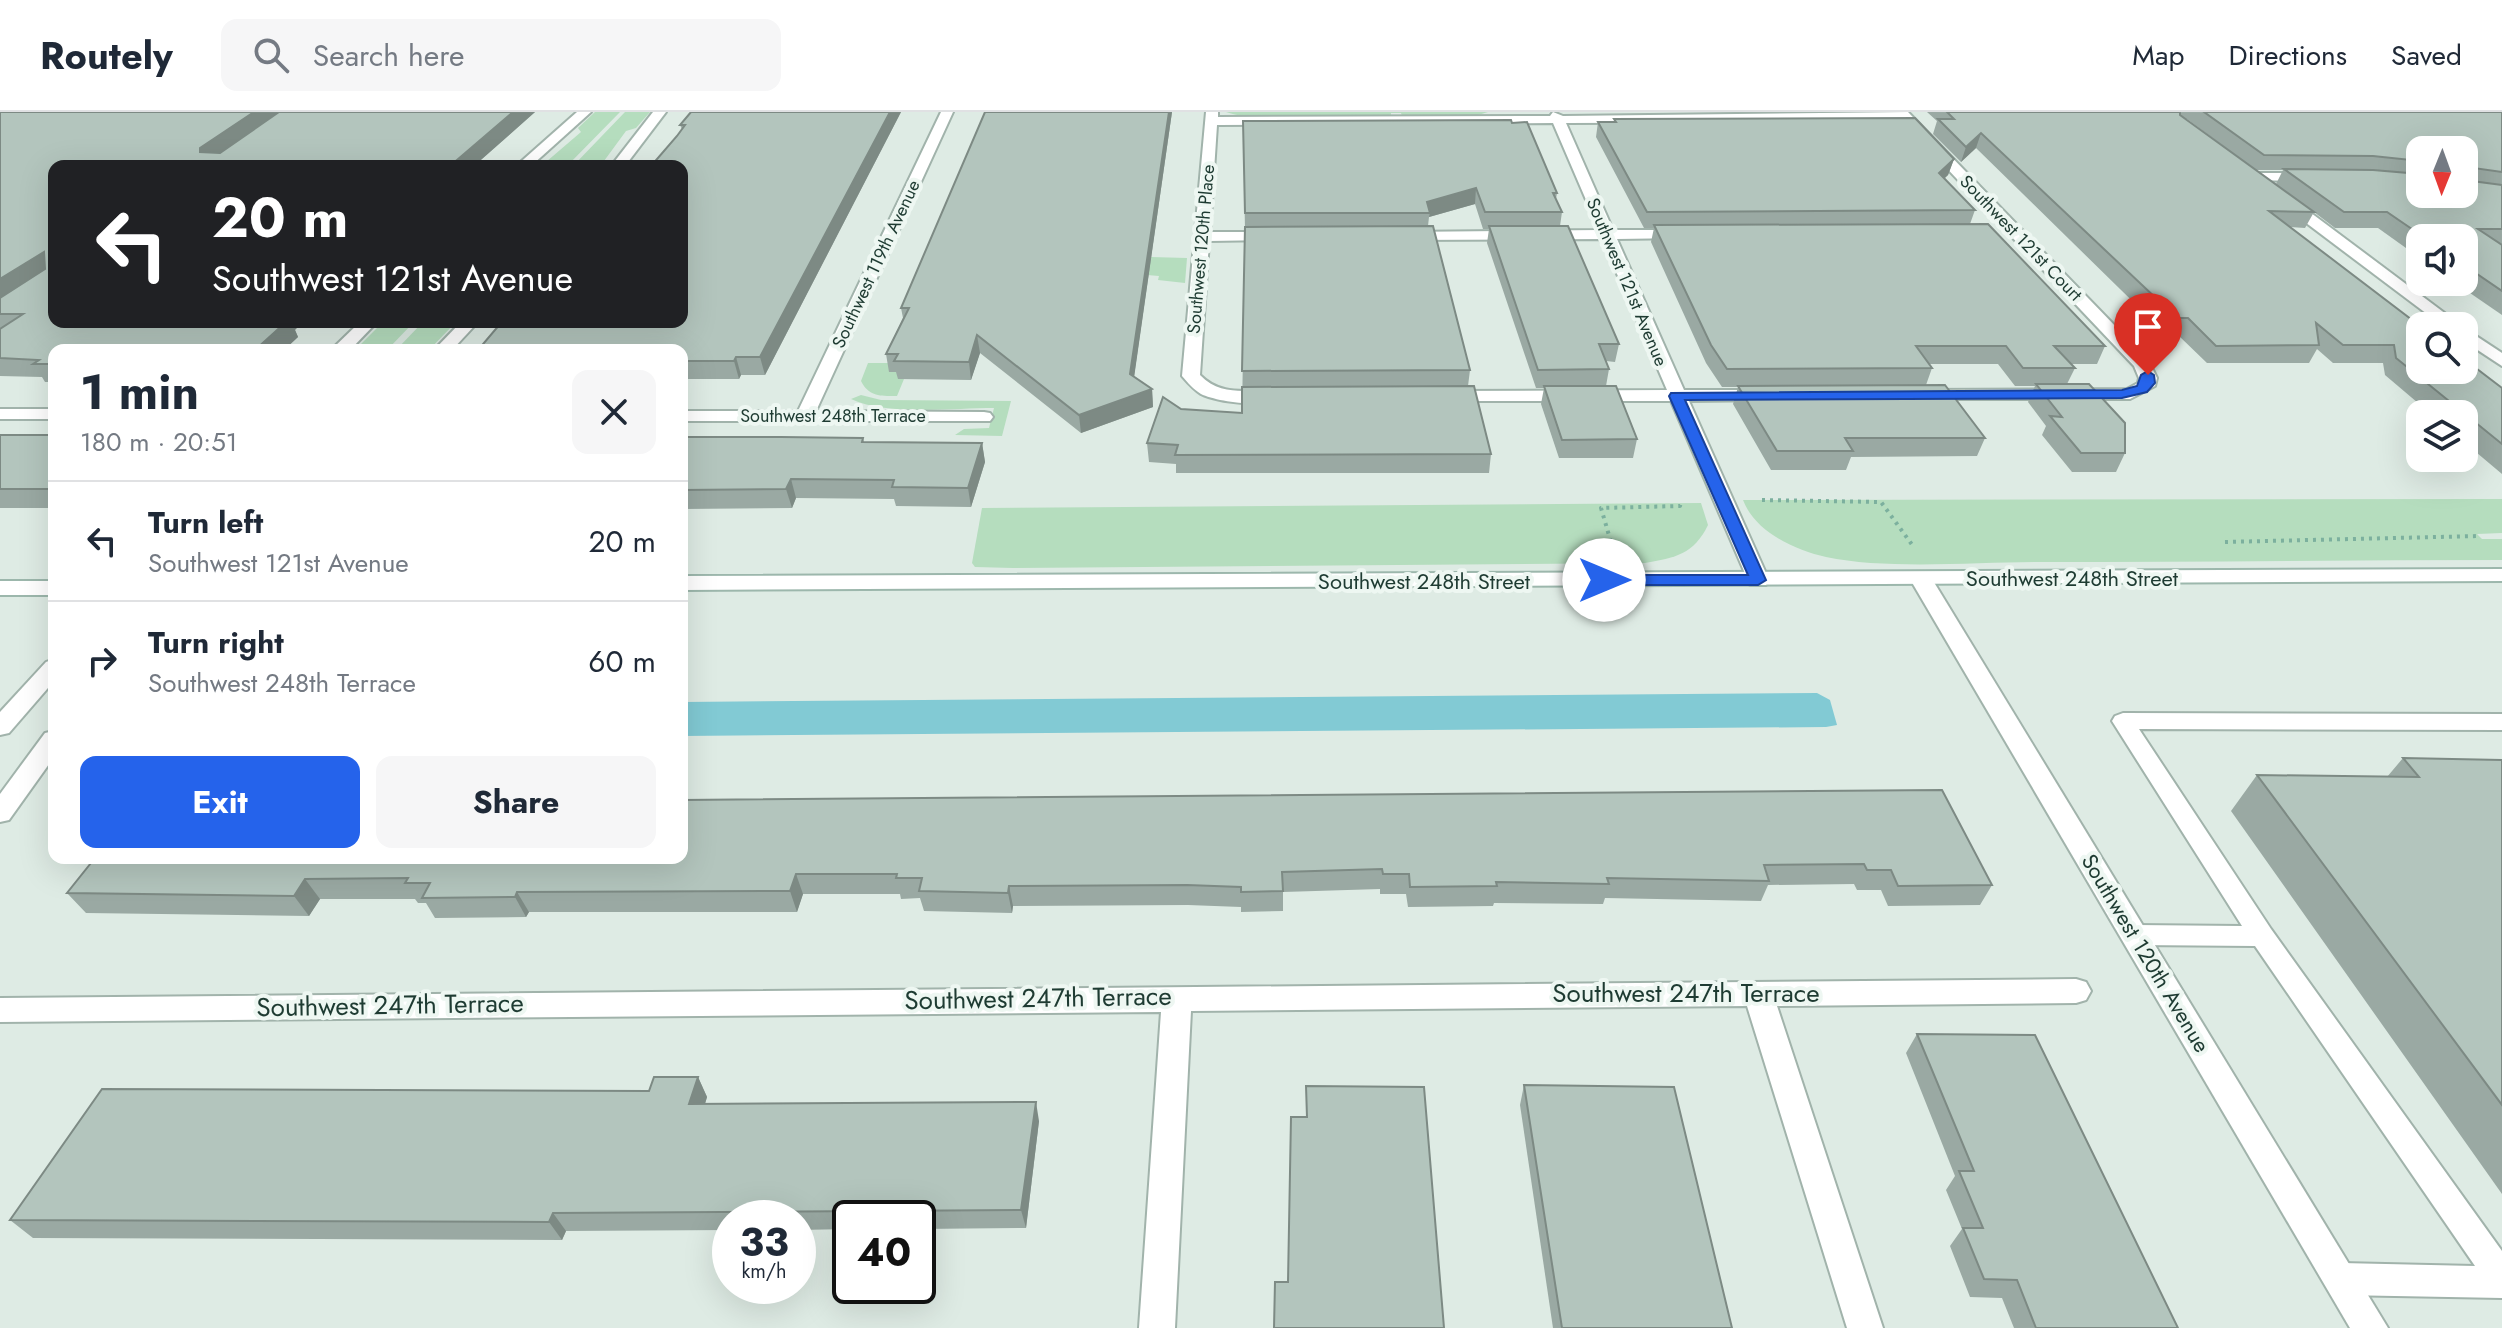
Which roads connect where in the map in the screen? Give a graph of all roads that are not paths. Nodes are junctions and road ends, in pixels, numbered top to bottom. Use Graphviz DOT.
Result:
graph roads {
  1 [pos="585,112"];
  2 [pos="660,112"];
  3 [pos="947,112"];
  4 [pos="1525,112"];
  5 [pos="1580,112"];
  6 [pos="1904,115"];
  7 [pos="1211,116"];
  8 [pos="1557,117"];
  9 [pos="530,160"];
  10 [pos="623,160"];
  11 [pos="2238,166"];
  12 [pos="2254,177"];
  13 [pos="2326,178"];
  14 [pos="1991,233"];
  15 [pos="2016,233"];
  16 [pos="1696,234"];
  17 [pos="1607,235"];
  18 [pos="1298,236"];
  19 [pos="1387,236"];
  20 [pos="1202,237"];
  21 [pos="2435,312"];
  22 [pos="363,328"];
  23 [pos="464,328"];
  24 [pos="2478,343"];
  25 [pos="346,344"];
  26 [pos="449,344"];
  27 [pos="2502,361"];
  28 [pos="1793,395"];
  29 [pos="1902,395"];
  30 [pos="1421,396"];
  31 [pos="1676,396"];
  32 [pos="1288,397"];
  33 [pos="0,414"];
  34 [pos="48,414"];
  35 [pos="688,416"];
  36 [pos="805,416"];
  37 [pos="984,417"];
  38 [pos="2502,575"];
  39 [pos="1921,579"];
  40 [pos="1758,580"];
  41 [pos="688,583"];
  42 [pos="0,588"];
  43 [pos="48,588"];
  44 [pos="48,674"];
  45 [pos="2502,722"];
  46 [pos="0,727"];
  47 [pos="48,747"];
  48 [pos="0,813"];
  49 [pos="2135,935"];
  50 [pos="2262,936"];
  51 [pos="2076,991"];
  52 [pos="1758,993"];
  53 [pos="1177,997"];
  54 [pos="0,1010"];
  55 [pos="2341,1279"];
  56 [pos="2502,1280"];
  57 [pos="1157,1328"];
  58 [pos="1865,1328"];
  59 [pos="2370,1328"];
  1 -- 9 [label="street"];
  2 -- 10 [label="street"];
  3 -- 36 [label="street, Southwest 119th Avenue"];
  4 -- 8 [label="street"];
  5 -- 8 [label="street"];
  6 -- 8 [label="street"];
  6 -- 15 [label="street, Southwest 121st Court"];
  7 -- 8 [label="street"];
  7 -- 20 [label="street, Southwest 120th Place"];
  8 -- 17 [label="street, Southwest 121st Avenue"];
  11 -- 12 [label="street"];
  12 -- 13 [label="street"];
  12 -- 21 [label="street"];
  14 -- 15 [label="street"];
  15 -- 29 [label="street, Southwest 121st Court"];
  16 -- 17 [label="street"];
  17 -- 19 [label="street"];
  17 -- 31 [label="street, Southwest 121st Avenue"];
  18 -- 20 [label="street"];
  20 -- 32 [label="street, Southwest 120th Place"];
  22 -- 25 [label="street"];
  23 -- 26 [label="street"];
  24 -- 27 [label="street"];
  28 -- 31 [label="street"];
  30 -- 31 [label="street"];
  31 -- 40 [label="street, Southwest 121st Avenue"];
  33 -- 34 [label="street"];
  35 -- 36 [label="street, Southwest 248th Terrace"];
  36 -- 37 [label="street, Southwest 248th Terrace"];
  38 -- 39 [label="street, Southwest 248th Street"];
  39 -- 40 [label="street, Southwest 248th Street"];
  39 -- 49 [label="street, Southwest 120th Avenue"];
  40 -- 41 [label="street, Southwest 248th Street"];
  42 -- 43 [label="street"];
  44 -- 46 [label="street"];
  45 -- 50 [label="lane"];
  47 -- 48 [label="street"];
  49 -- 50 [label="lane"];
  49 -- 55 [label="street, Southwest 120th Avenue"];
  50 -- 56 [label="lane"];
  51 -- 52 [label="street, Southwest 247th Terrace"];
  52 -- 53 [label="street, Southwest 247th Terrace"];
  52 -- 58 [label="street"];
  53 -- 54 [label="street, Southwest 247th Terrace"];
  53 -- 57 [label="street"];
  55 -- 56 [label="lane"];
  55 -- 59 [label="street, Southwest 120th Avenue"];
}
